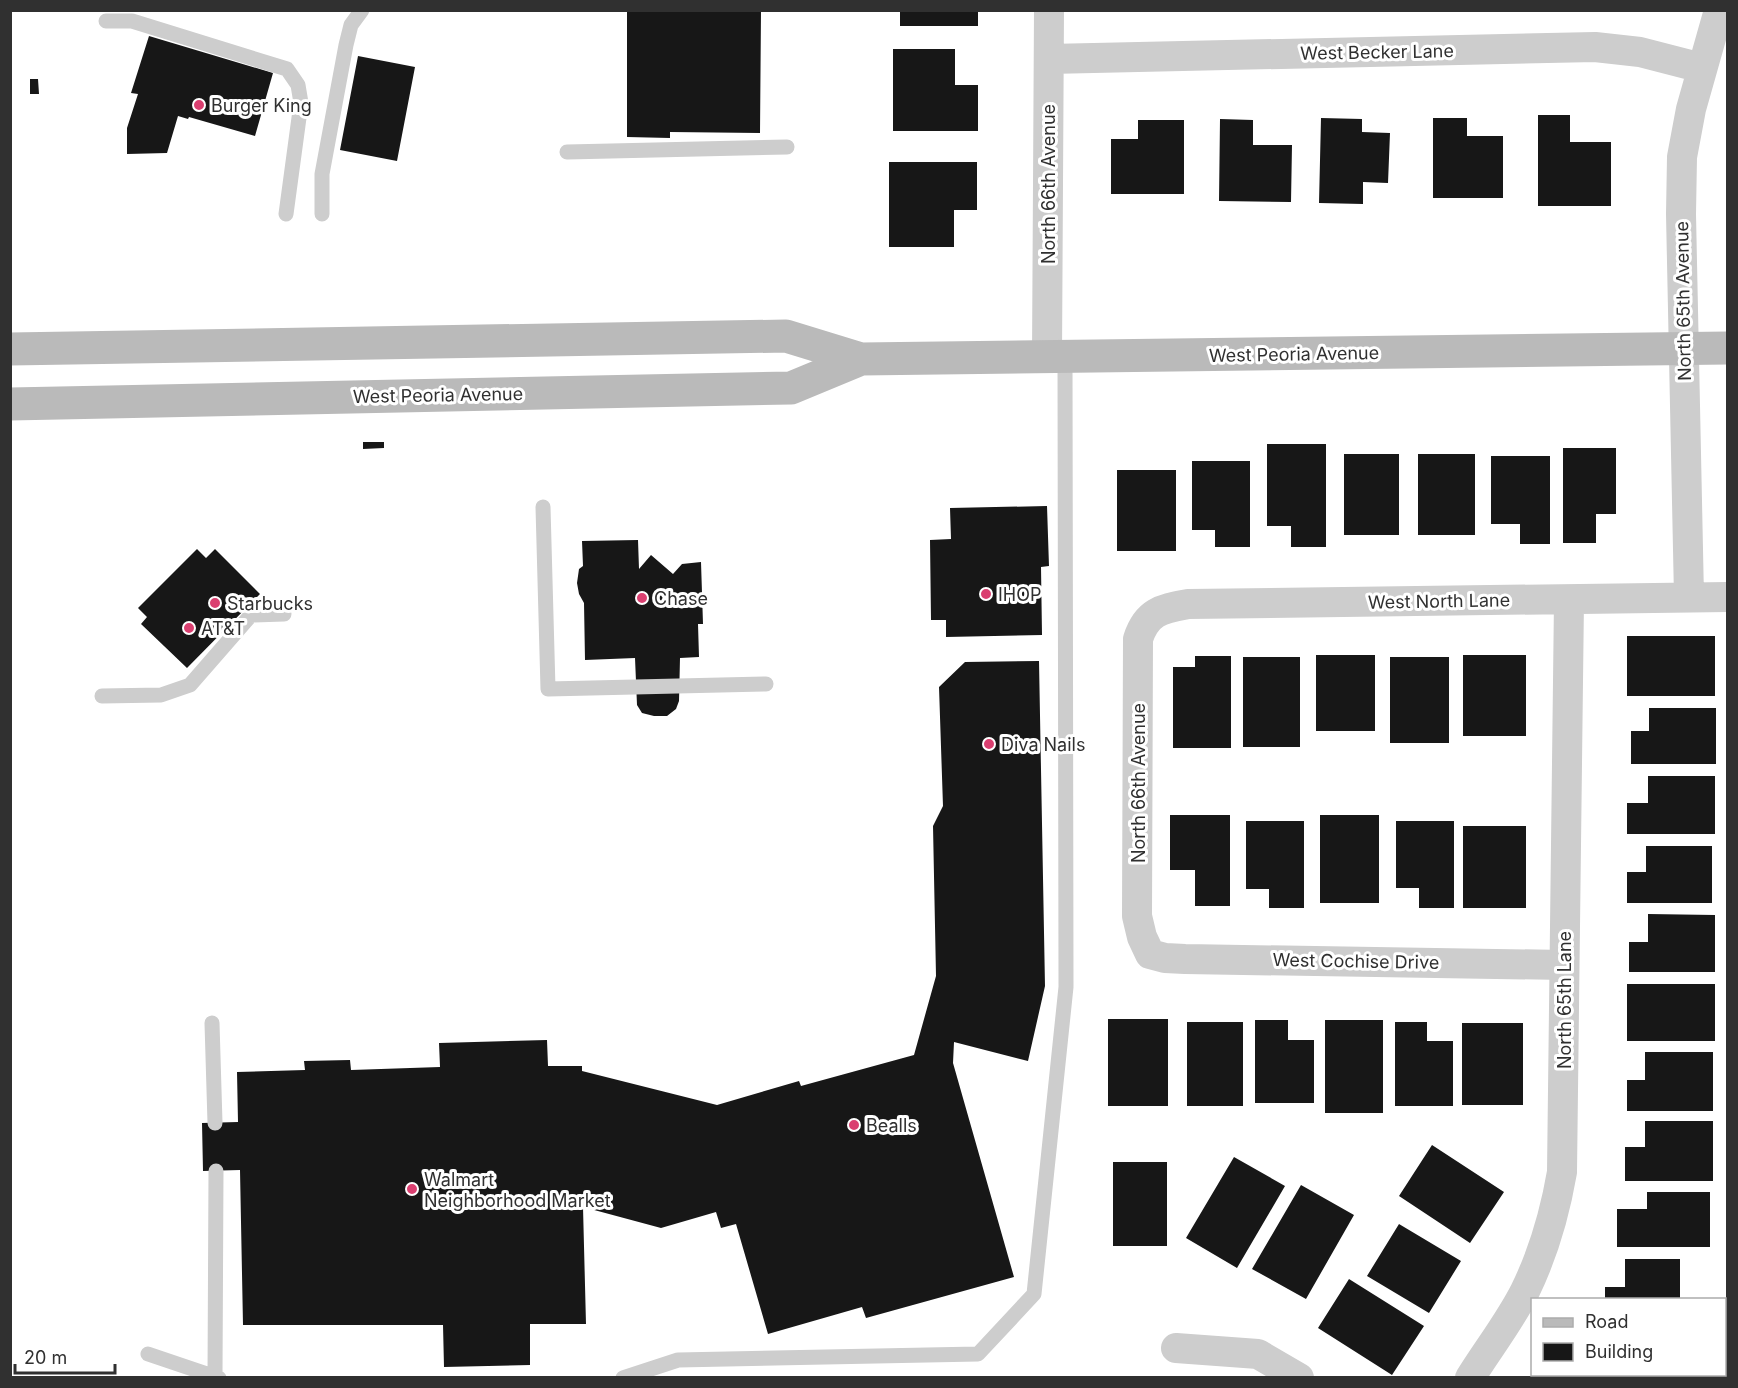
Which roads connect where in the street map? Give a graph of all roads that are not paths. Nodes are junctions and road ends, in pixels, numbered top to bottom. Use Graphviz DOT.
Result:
graph roads {
  1 [pos="362,10"];
  2 [pos="1049,10"];
  3 [pos="1719,10"];
  4 [pos="106,21"];
  5 [pos="1049,58"];
  6 [pos="1702,68"];
  7 [pos="787,147"];
  8 [pos="567,152"];
  9 [pos="286,214"];
  10 [pos="322,214"];
  11 [pos="10,348"];
  12 [pos="1728,348"];
  13 [pos="1684,349"];
  14 [pos="1056,357"];
  15 [pos="861,359"];
  16 [pos="10,404"];
  17 [pos="543,507"];
  18 [pos="1689,597"];
  19 [pos="1728,597"];
  20 [pos="1569,600"];
  21 [pos="284,614"];
  22 [pos="1151,615"];
  23 [pos="766,684"];
  24 [pos="102,696"];
  25 [pos="1150,954"];
  26 [pos="1564,965"];
  27 [pos="212,1023"];
  28 [pos="215,1123"];
  29 [pos="216,1171"];
  30 [pos="1176,1347"];
  31 [pos="148,1354"];
  32 [pos="217,1377"];
  33 [pos="623,1377"];
  34 [pos="1299,1377"];
  35 [pos="1470,1377"];
  1 -- 10 [label="lane"];
  2 -- 5 [label="street, North 66th Avenue"];
  3 -- 6 [label="street, North 65th Avenue"];
  4 -- 9 [label="lane"];
  5 -- 6 [label="street, West Becker Lane"];
  5 -- 14 [label="street, North 66th Avenue"];
  6 -- 13 [label="street, North 65th Avenue"];
  7 -- 8 [label="lane"];
  11 -- 15 [label="main road, West Peoria Avenue"];
  12 -- 13 [label="main road, West Peoria Avenue"];
  13 -- 14 [label="main road, West Peoria Avenue"];
  13 -- 18 [label="street, North 65th Avenue"];
  14 -- 15 [label="main road, West Peoria Avenue"];
  14 -- 33 [label="lane"];
  15 -- 16 [label="main road, West Peoria Avenue"];
  17 -- 23 [label="lane"];
  18 -- 19 [label="street, West North Lane"];
  18 -- 20 [label="street, West North Lane"];
  20 -- 22 [label="street, West North Lane"];
  20 -- 26 [label="street, North 65th Lane"];
  21 -- 24 [label="lane"];
  22 -- 25 [label="street, North 66th Avenue"];
  25 -- 26 [label="street, West Cochise Drive"];
  26 -- 35 [label="street, North 65th Lane"];
  27 -- 28 [label="lane"];
  29 -- 32 [label="lane"];
  30 -- 34 [label="street"];
  31 -- 32 [label="lane"];
}
